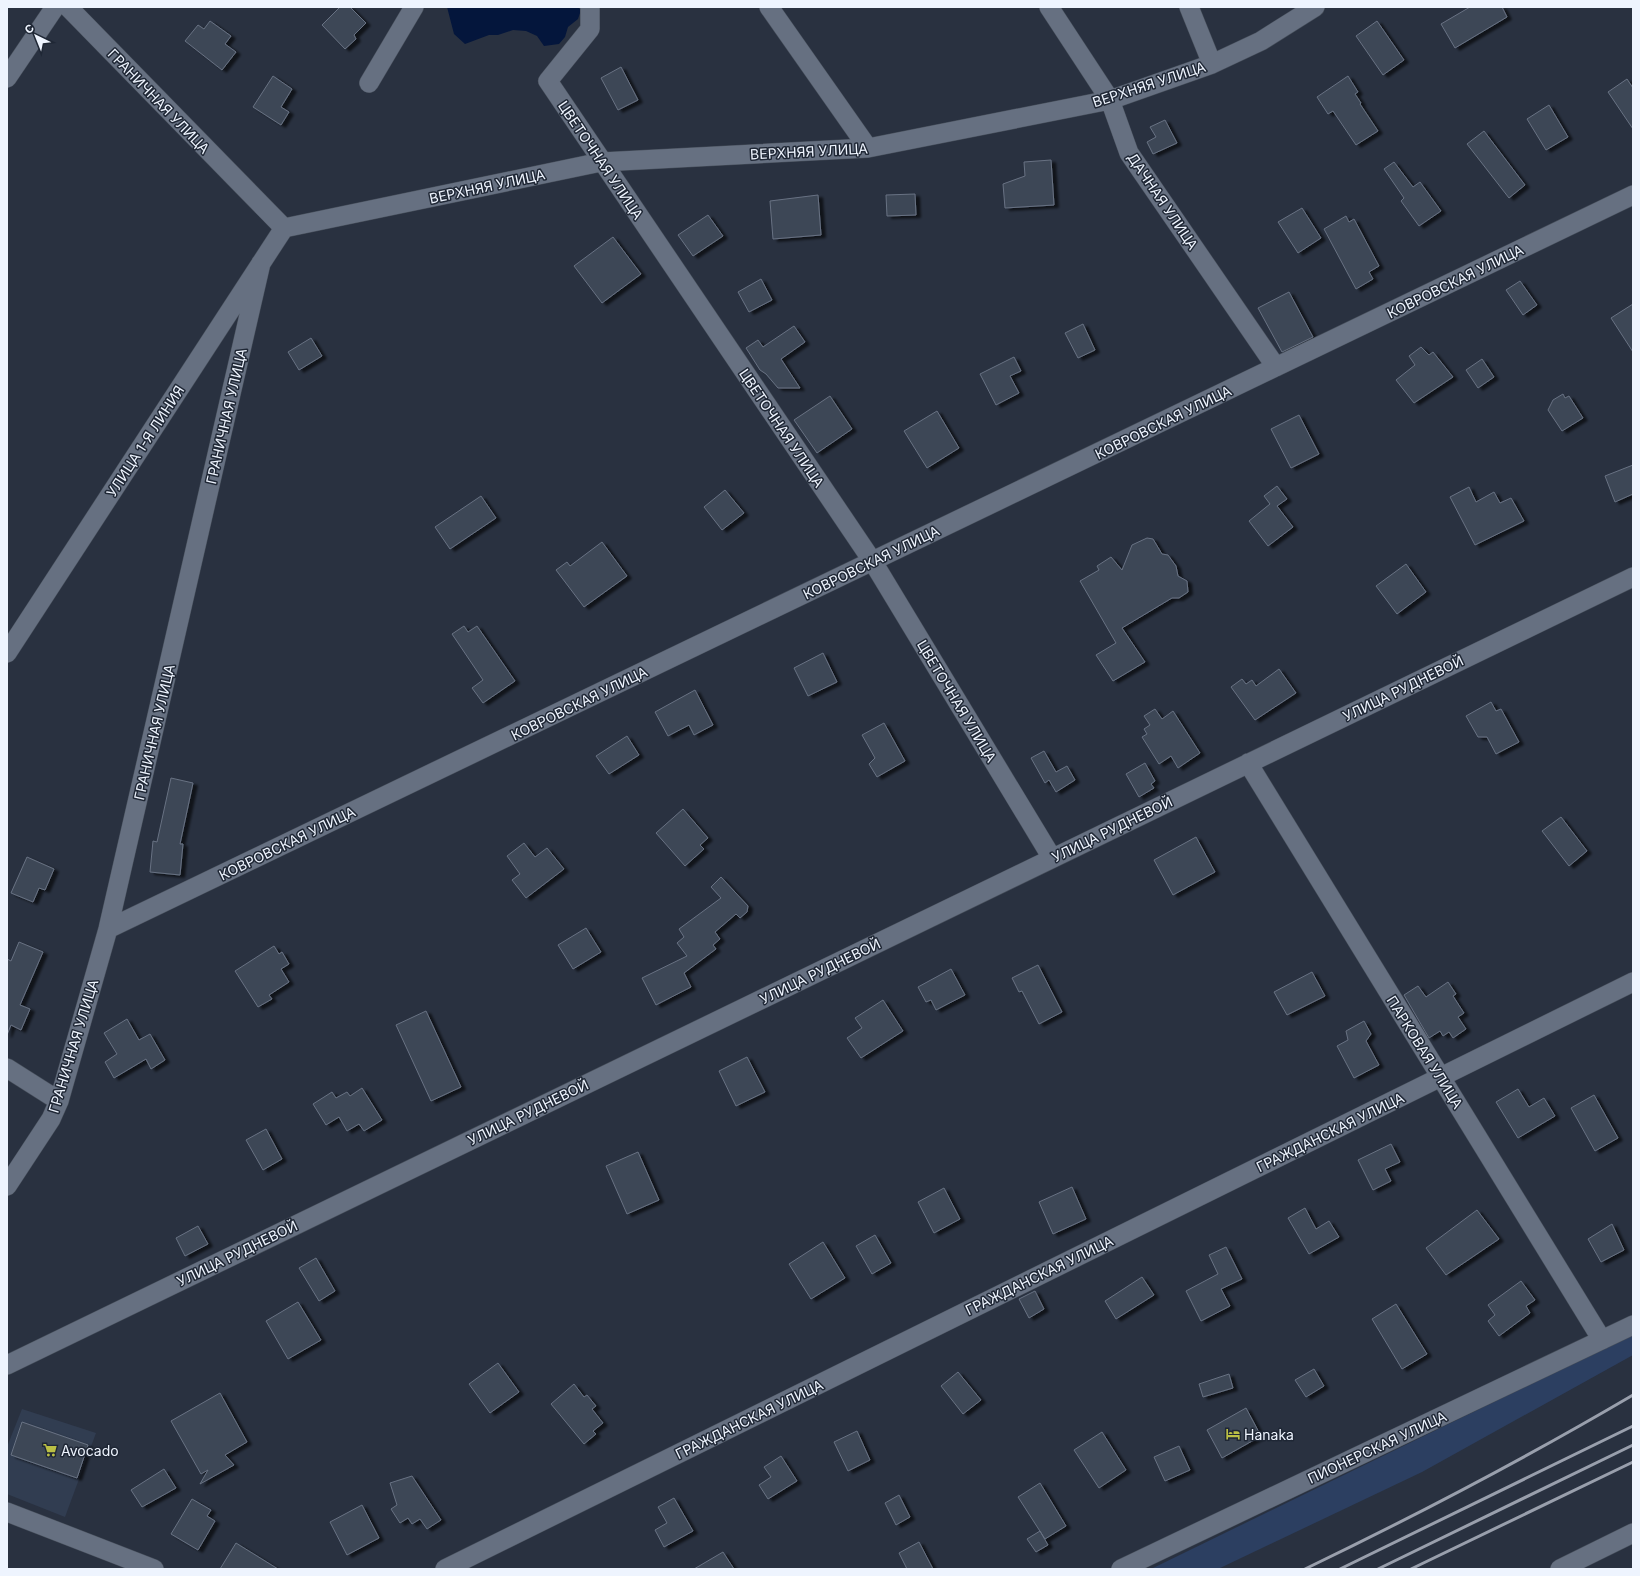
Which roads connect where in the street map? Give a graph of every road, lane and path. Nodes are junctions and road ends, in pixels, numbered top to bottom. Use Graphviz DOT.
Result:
graph roads {
  1 [pos="55,7"];
  2 [pos="68,7"];
  3 [pos="414,7"];
  4 [pos="590,7"];
  5 [pos="769,7"];
  6 [pos="1048,7"];
  7 [pos="1189,7"];
  8 [pos="1315,7"];
  9 [pos="1212,64"];
  10 [pos="7,78"];
  11 [pos="369,83"];
  12 [pos="1110,100"];
  13 [pos="868,148"];
  14 [pos="602,162"];
  15 [pos="1633,195"];
  16 [pos="284,228"];
  17 [pos="261,263"];
  18 [pos="1276,367"];
  19 [pos="873,562"];
  20 [pos="1633,577"];
  21 [pos="7,652"];
  22 [pos="1248,763"];
  23 [pos="1052,858"];
  24 [pos="108,929"];
  25 [pos="1633,982"];
  26 [pos="7,1068"];
  27 [pos="1440,1077"];
  28 [pos="59,1101"];
  29 [pos="7,1186"];
  30 [pos="1633,1325"];
  31 [pos="1602,1340"];
  32 [pos="7,1365"];
  33 [pos="7,1512"];
  34 [pos="1633,1533"];
  35 [pos="154,1569"];
  36 [pos="445,1569"];
  37 [pos="1121,1569"];
  38 [pos="1560,1569"];
  1 -- 10 [label="street"];
  2 -- 16 [label="street, ГРАНИЧНАЯ УЛИЦА"];
  3 -- 11 [label="street"];
  4 -- 14 [label="street, ЦВЕТОЧНАЯ УЛИЦА"];
  5 -- 13 [label="street"];
  6 -- 12 [label="street, ДАЧНАЯ УЛИЦА"];
  7 -- 9 [label="street"];
  8 -- 9 [label="street, ВЕРХНЯЯ УЛИЦА"];
  9 -- 12 [label="street, ВЕРХНЯЯ УЛИЦА"];
  12 -- 13 [label="street, ВЕРХНЯЯ УЛИЦА"];
  12 -- 18 [label="street, ДАЧНАЯ УЛИЦА"];
  13 -- 14 [label="street, ВЕРХНЯЯ УЛИЦА"];
  14 -- 16 [label="street, ВЕРХНЯЯ УЛИЦА"];
  14 -- 19 [label="street, ЦВЕТОЧНАЯ УЛИЦА"];
  15 -- 18 [label="street, КОВРОВСКАЯ УЛИЦА"];
  16 -- 17 [label="street, УЛИЦА 1-Я ЛИНИЯ"];
  17 -- 21 [label="street, УЛИЦА 1-Я ЛИНИЯ"];
  17 -- 24 [label="street, ГРАНИЧНАЯ УЛИЦА"];
  18 -- 19 [label="street, КОВРОВСКАЯ УЛИЦА"];
  19 -- 23 [label="street, ЦВЕТОЧНАЯ УЛИЦА"];
  19 -- 24 [label="street, КОВРОВСКАЯ УЛИЦА"];
  20 -- 22 [label="street, УЛИЦА РУДНЕВОЙ"];
  22 -- 23 [label="street, УЛИЦА РУДНЕВОЙ"];
  22 -- 27 [label="street, ПАРКОВАЯ УЛИЦА"];
  23 -- 32 [label="street, УЛИЦА РУДНЕВОЙ"];
  24 -- 28 [label="street, ГРАНИЧНАЯ УЛИЦА"];
  25 -- 27 [label="street, ГРАЖДАНСКАЯ УЛИЦА"];
  26 -- 28 [label="street"];
  27 -- 31 [label="street, ПАРКОВАЯ УЛИЦА"];
  27 -- 36 [label="street, ГРАЖДАНСКАЯ УЛИЦА"];
  28 -- 29 [label="street, ГРАНИЧНАЯ УЛИЦА"];
  30 -- 31 [label="street, ПИОНЕРСКАЯ УЛИЦА"];
  31 -- 37 [label="street, ПИОНЕРСКАЯ УЛИЦА"];
  33 -- 35 [label="street"];
  34 -- 38 [label="street"];
}
